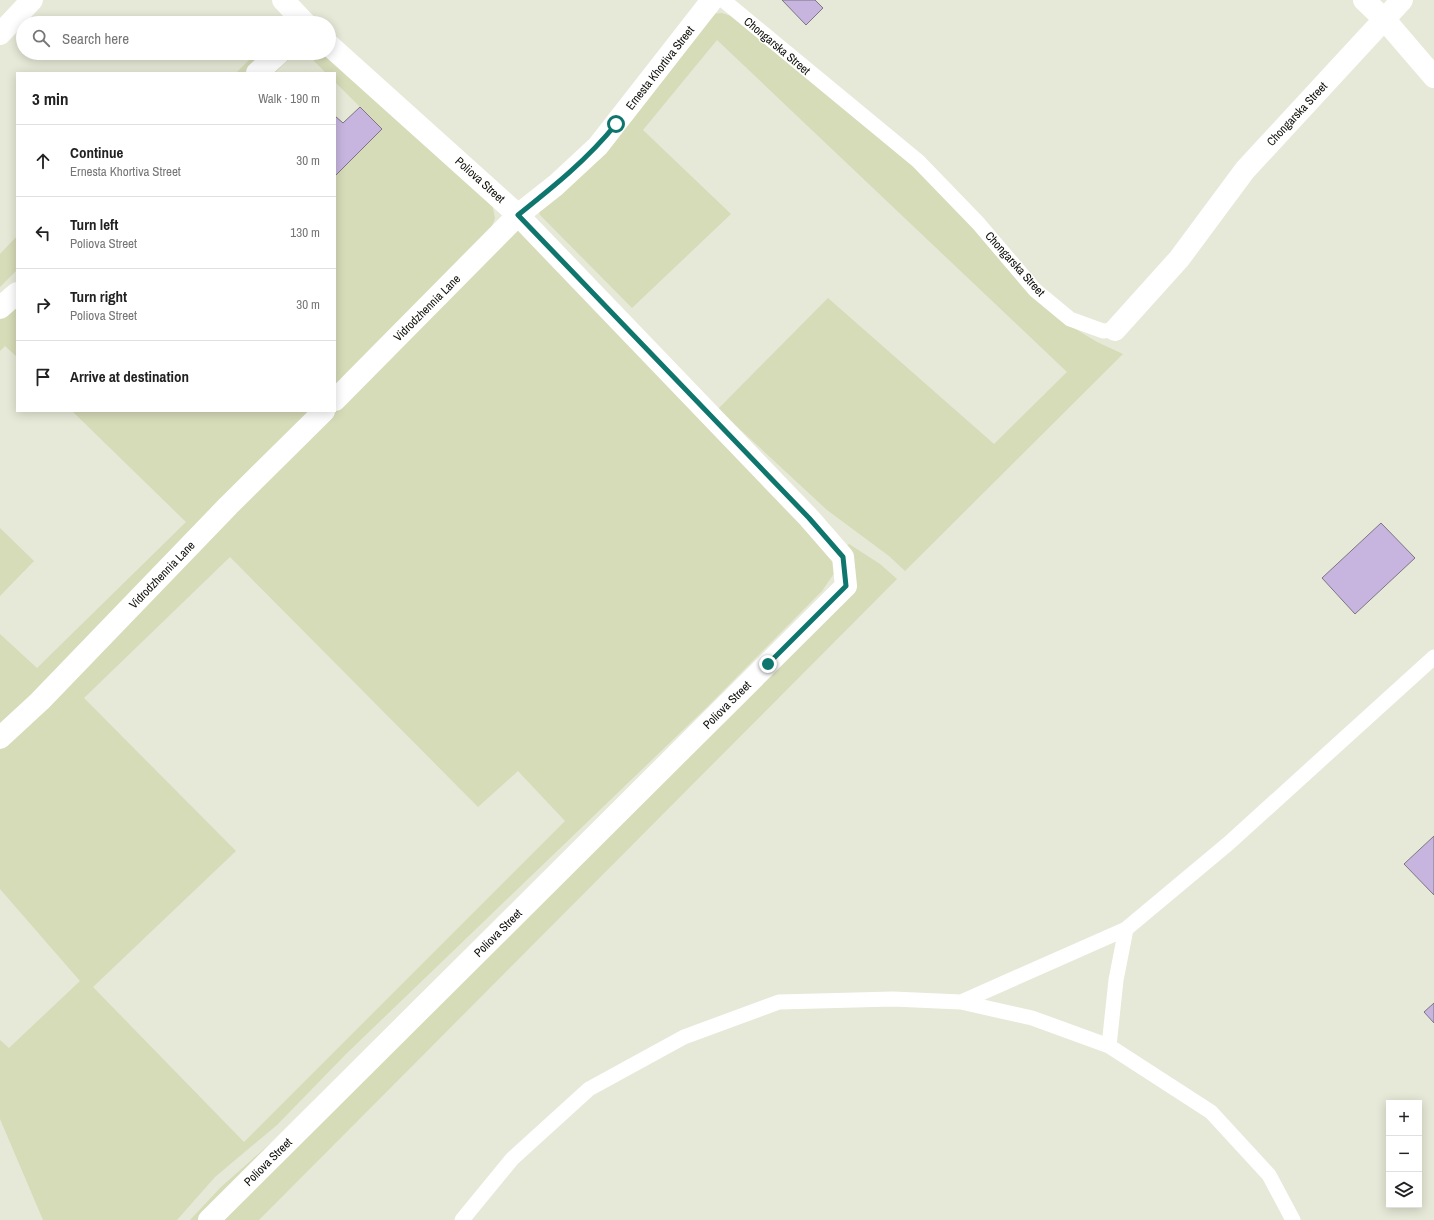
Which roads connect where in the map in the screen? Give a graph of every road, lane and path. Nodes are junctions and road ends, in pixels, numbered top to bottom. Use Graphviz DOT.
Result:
graph roads {
  1 [pos="32,0"];
  2 [pos="282,0"];
  3 [pos="712,0"];
  4 [pos="722,0"];
  5 [pos="1364,0"];
  6 [pos="1402,0"];
  7 [pos="17,16"];
  8 [pos="298,16"];
  9 [pos="16,17"];
  10 [pos="1385,20"];
  11 [pos="0,34"];
  12 [pos="336,51"];
  13 [pos="271,60"];
  14 [pos="258,72"];
  15 [pos="1434,77"];
  16 [pos="518,215"];
  17 [pos="16,294"];
  18 [pos="0,308"];
  19 [pos="1115,330"];
  20 [pos="336,399"];
  21 [pos="323,412"];
  22 [pos="1434,657"];
  23 [pos="0,738"];
  24 [pos="1126,929"];
  25 [pos="961,1002"];
  26 [pos="1110,1046"];
  27 [pos="209,1220"];
  28 [pos="462,1220"];
  29 [pos="1293,1220"];
  1 -- 7 [label="street"];
  2 -- 8 [label="street"];
  3 -- 16 [label="street, Ernesta Khortiva Street"];
  4 -- 19 [label="lane, Chongarska Street"];
  5 -- 10 [label="street"];
  6 -- 10 [label="street, Chongarska Street"];
  9 -- 11 [label="street"];
  10 -- 15 [label="street"];
  10 -- 19 [label="street, Chongarska Street"];
  12 -- 16 [label="street, Poliova Street"];
  13 -- 14 [label="street"];
  16 -- 20 [label="street, Vidrodzhennia Lane"];
  16 -- 27 [label="street, Poliova Street"];
  17 -- 18 [label="street"];
  21 -- 23 [label="street, Vidrodzhennia Lane"];
  22 -- 24 [label="lane"];
  24 -- 25 [label="lane"];
  24 -- 26 [label="lane"];
  25 -- 26 [label="lane"];
  25 -- 28 [label="lane"];
  26 -- 29 [label="lane"];
}
